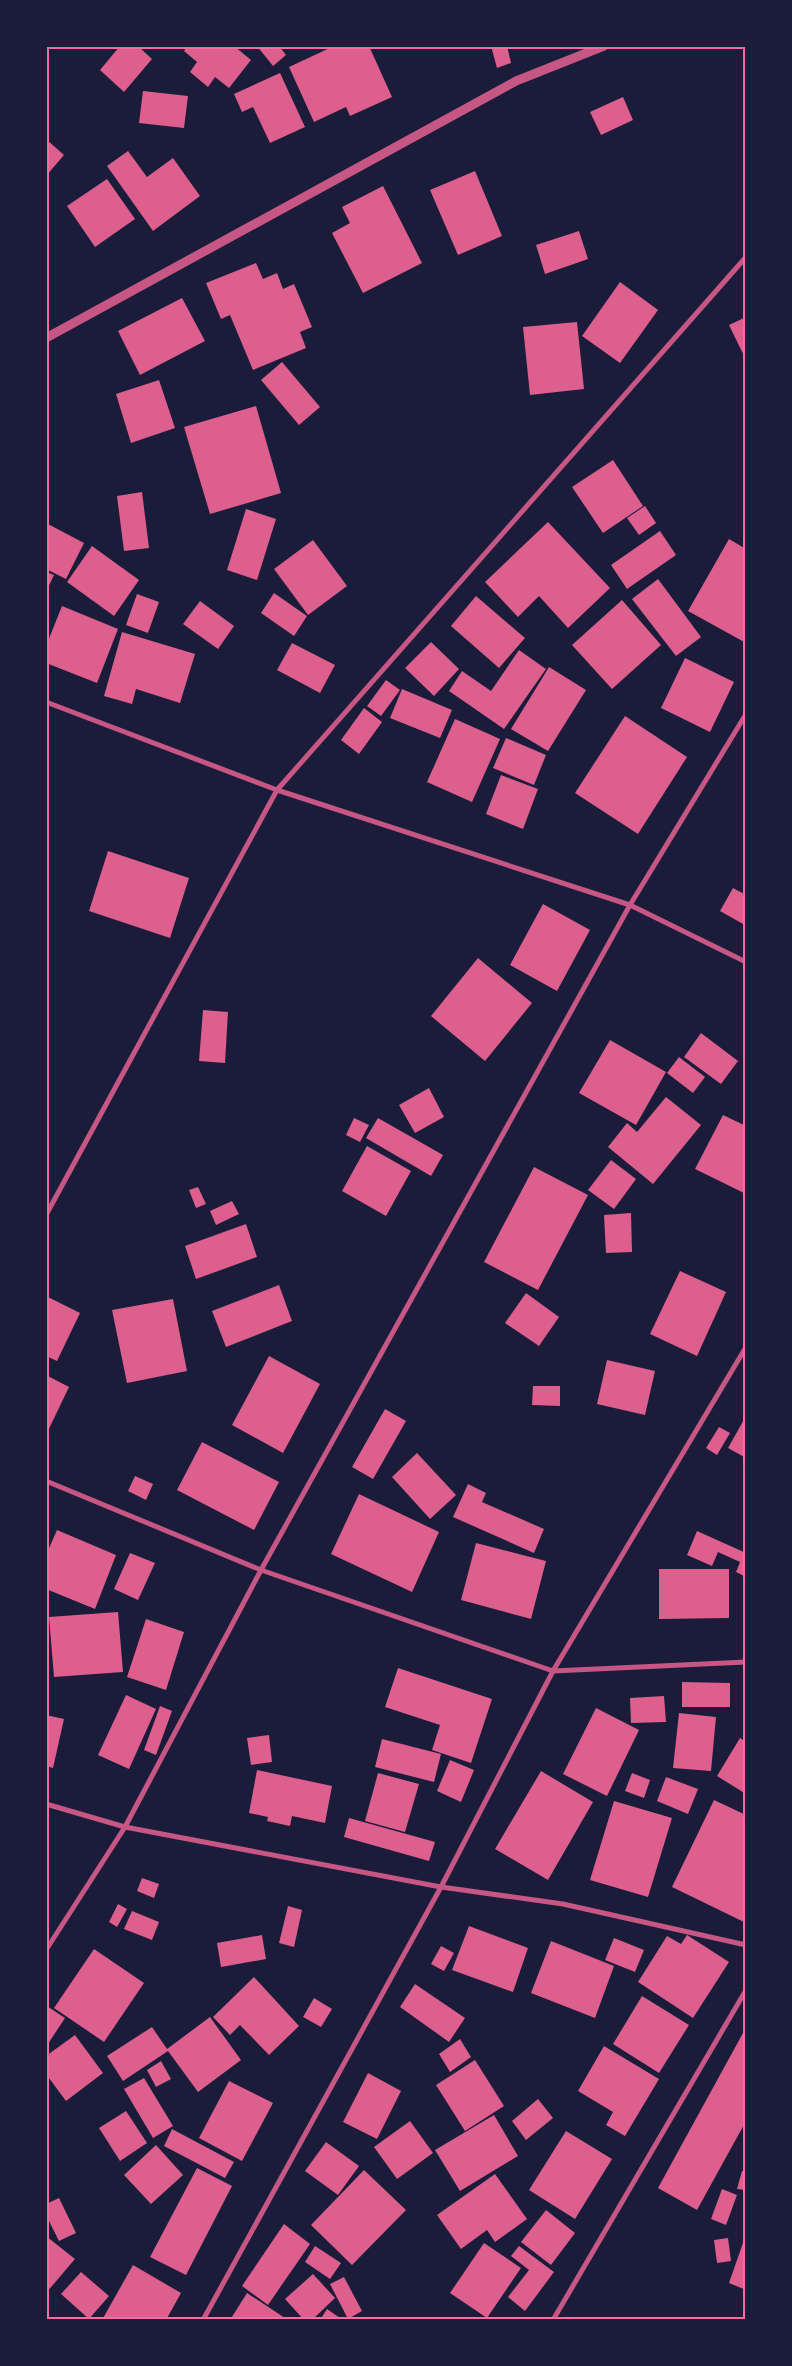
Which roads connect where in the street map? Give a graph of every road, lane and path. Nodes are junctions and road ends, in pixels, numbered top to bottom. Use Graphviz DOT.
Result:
graph roads {
  1 [pos="604,46"];
  2 [pos="746,257"];
  3 [pos="46,338"];
  4 [pos="46,702"];
  5 [pos="746,714"];
  6 [pos="277,790"];
  7 [pos="630,905"];
  8 [pos="746,962"];
  9 [pos="46,1215"];
  10 [pos="746,1347"];
  11 [pos="46,1480"];
  12 [pos="260,1570"];
  13 [pos="746,1662"];
  14 [pos="552,1670"];
  15 [pos="46,1804"];
  16 [pos="125,1827"];
  17 [pos="441,1887"];
  18 [pos="746,1945"];
  19 [pos="46,1950"];
  20 [pos="746,1990"];
  21 [pos="202,2320"];
  22 [pos="553,2320"];
  1 -- 3 [label="street"];
  2 -- 6 [label="street"];
  4 -- 6 [label="street"];
  5 -- 7 [label="street"];
  6 -- 7 [label="street"];
  6 -- 9 [label="street"];
  7 -- 8 [label="street"];
  7 -- 12 [label="street"];
  10 -- 14 [label="street"];
  11 -- 12 [label="street"];
  12 -- 14 [label="street"];
  12 -- 16 [label="street"];
  13 -- 14 [label="street"];
  14 -- 17 [label="street"];
  15 -- 16 [label="street"];
  16 -- 17 [label="street"];
  16 -- 19 [label="street"];
  17 -- 18 [label="street"];
  17 -- 21 [label="street"];
  20 -- 22 [label="street"];
}
